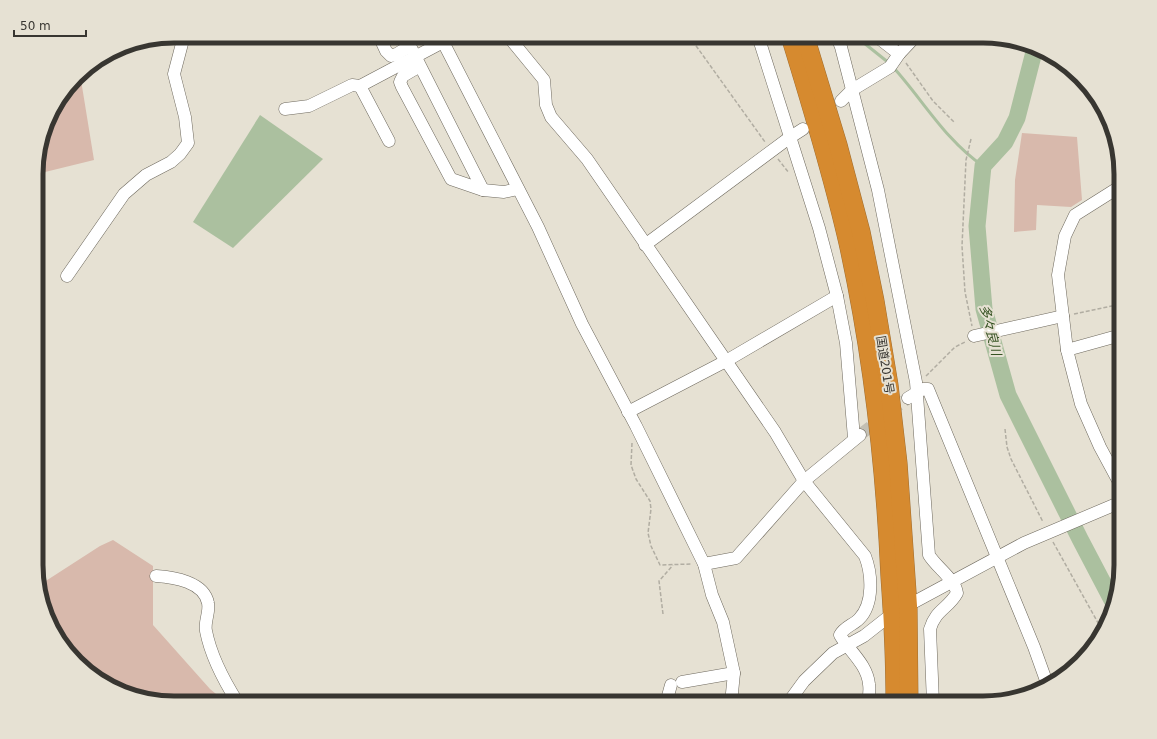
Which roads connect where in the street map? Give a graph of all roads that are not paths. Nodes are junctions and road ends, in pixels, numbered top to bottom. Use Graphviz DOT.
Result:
graph roads {
  1 [pos="182,43"];
  2 [pos="382,43"];
  3 [pos="432,43"];
  4 [pos="443,43"];
  5 [pos="514,43"];
  6 [pos="760,43"];
  7 [pos="792,43"];
  8 [pos="807,43"];
  9 [pos="839,43"];
  10 [pos="882,43"];
  11 [pos="910,43"];
  12 [pos="413,51"];
  13 [pos="895,59"];
  14 [pos="360,86"];
  15 [pos="852,90"];
  16 [pos="841,101"];
  17 [pos="285,110"];
  18 [pos="803,129"];
  19 [pos="789,138"];
  20 [pos="389,141"];
  21 [pos="518,189"];
  22 [pos="483,190"];
  23 [pos="1114,190"];
  24 [pos="645,245"];
  25 [pos="67,276"];
  26 [pos="837,296"];
  27 [pos="1063,316"];
  28 [pos="974,336"];
  29 [pos="1114,337"];
  30 [pos="1068,350"];
  31 [pos="726,361"];
  32 [pos="914,391"];
  33 [pos="628,412"];
  34 [pos="1114,473"];
  35 [pos="804,481"];
  36 [pos="1114,505"];
  37 [pos="997,558"];
  38 [pos="704,564"];
  39 [pos="156,576"];
  40 [pos="951,582"];
  41 [pos="908,606"];
  42 [pos="892,614"];
  43 [pos="846,646"];
  44 [pos="734,674"];
  45 [pos="1046,680"];
  46 [pos="234,696"];
  47 [pos="670,696"];
  48 [pos="732,696"];
  49 [pos="793,696"];
  50 [pos="868,696"];
  51 [pos="895,696"];
  52 [pos="909,696"];
  53 [pos="934,696"];
  1 -- 25 [label="street"];
  2 -- 12 [label="street"];
  3 -- 12 [label="street"];
  4 -- 21 [label="street"];
  5 -- 24 [label="street"];
  6 -- 19 [label="street"];
  7 -- 42 [label="highway, 国道201号"];
  8 -- 41 [label="highway, 国道201号"];
  9 -- 15 [label="street"];
  10 -- 13 [label="street"];
  11 -- 13 [label="street"];
  12 -- 14 [label="street"];
  12 -- 22 [label="street"];
  12 -- 22 [label="street"];
  13 -- 15 [label="street"];
  14 -- 17 [label="street"];
  14 -- 20 [label="street"];
  15 -- 16 [label="street"];
  15 -- 32 [label="street"];
  18 -- 19 [label="street"];
  19 -- 24 [label="street"];
  19 -- 26 [label="street"];
  21 -- 22 [label="street"];
  21 -- 33 [label="street"];
  23 -- 27 [label="street"];
  24 -- 31 [label="street"];
  26 -- 31 [label="street"];
  26 -- 35 [label="street"];
  27 -- 28 [label="street"];
  27 -- 30 [label="street"];
  29 -- 30 [label="street"];
  30 -- 34 [label="street"];
  31 -- 33 [label="street"];
  31 -- 35 [label="street"];
  32 -- 37 [label="street"];
  32 -- 40 [label="street"];
  33 -- 38 [label="street"];
  35 -- 38 [label="street"];
  35 -- 43 [label="street"];
  36 -- 37 [label="street"];
  37 -- 40 [label="street"];
  37 -- 45 [label="street"];
  38 -- 44 [label="street"];
  39 -- 46 [label="street"];
  40 -- 41 [label="street"];
  40 -- 53 [label="street"];
  41 -- 42 [label="street"];
  41 -- 52 [label="highway, 国道201号"];
  42 -- 43 [label="street"];
  42 -- 51 [label="highway, 国道201号"];
  43 -- 49 [label="street"];
  43 -- 50 [label="street"];
  44 -- 47 [label="street"];
  44 -- 48 [label="street"];
}
